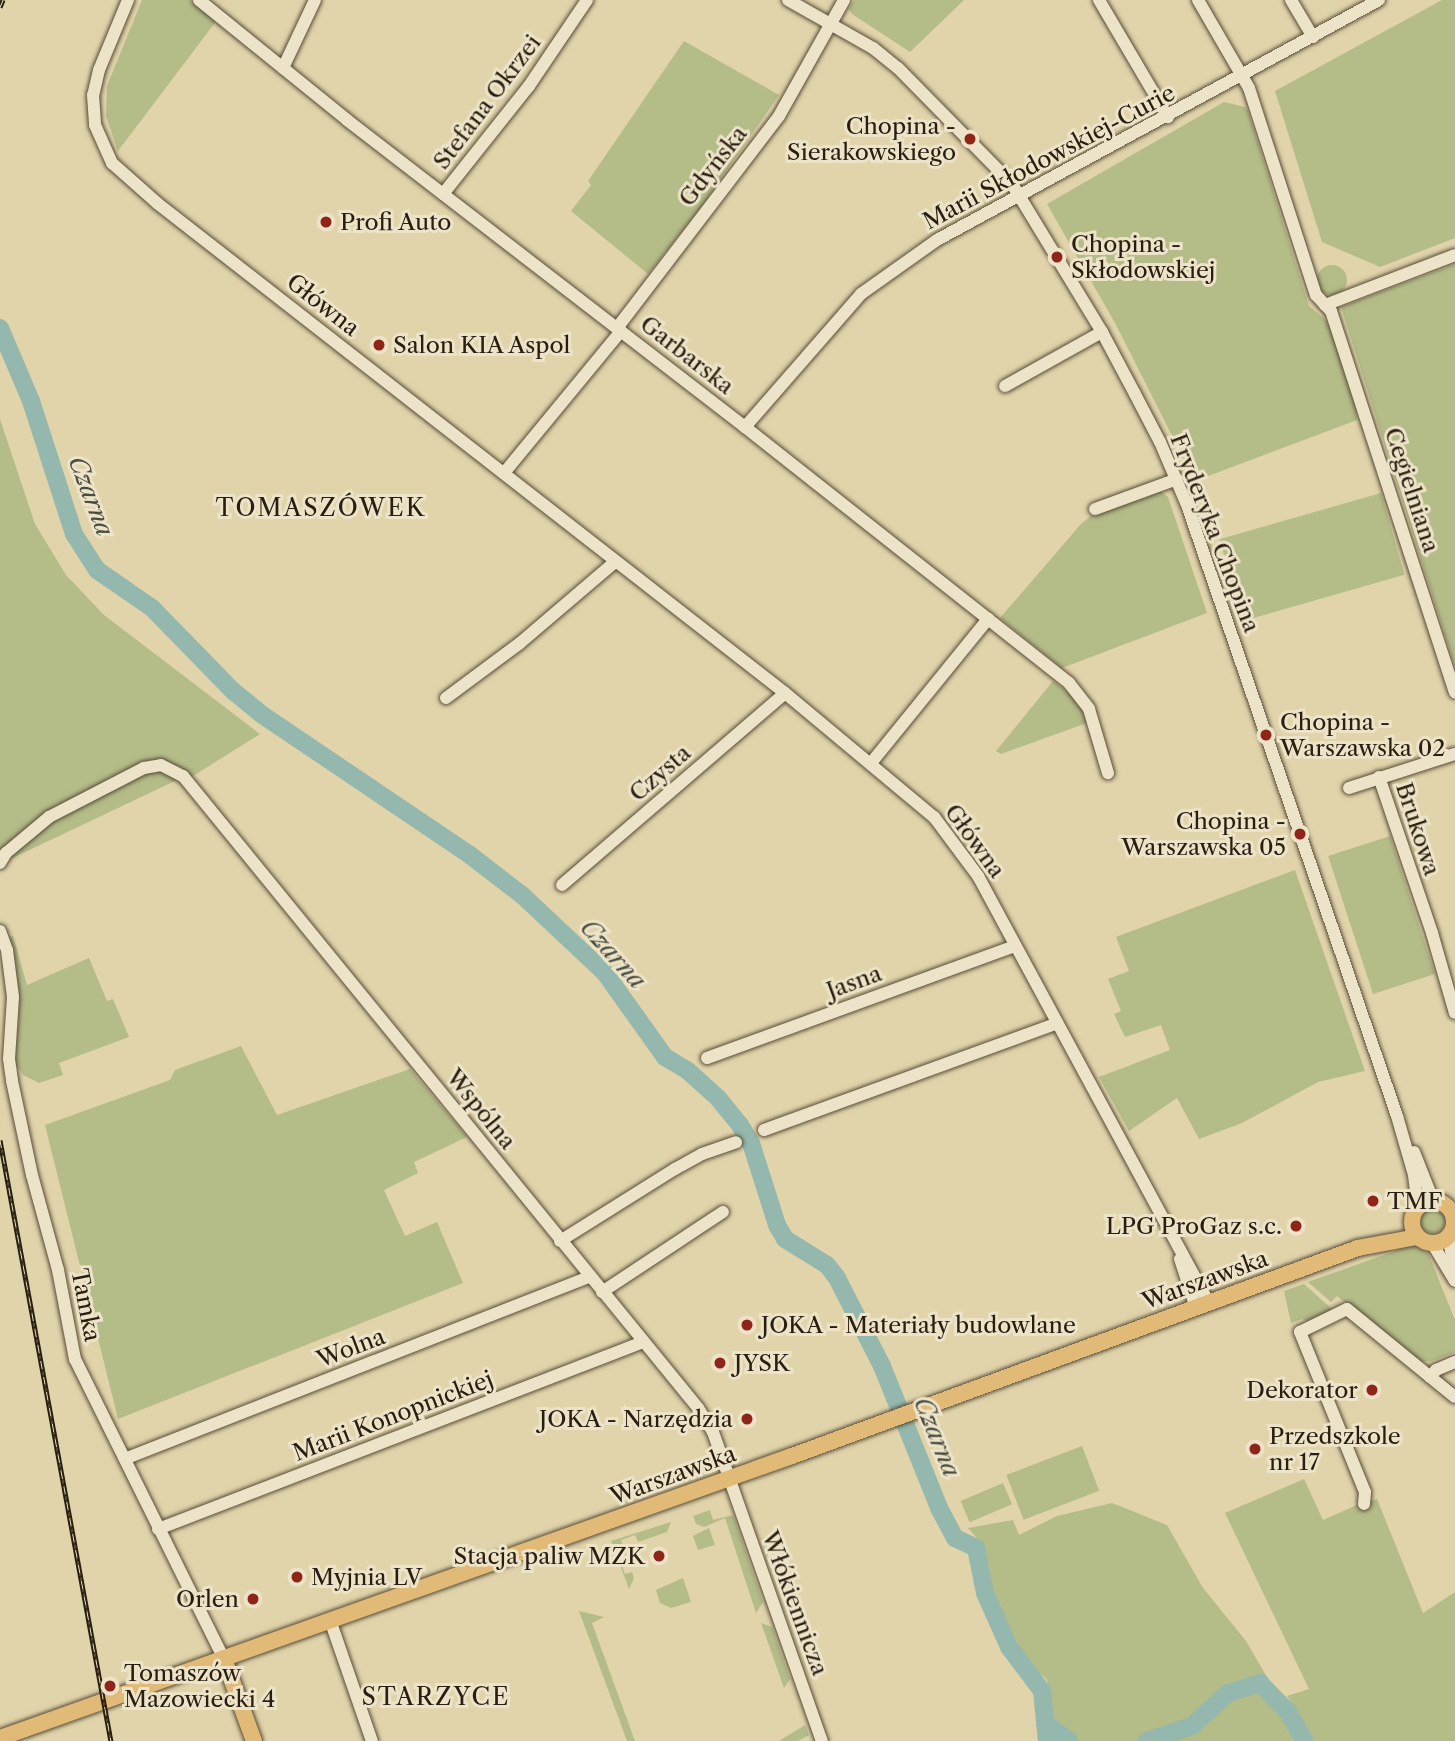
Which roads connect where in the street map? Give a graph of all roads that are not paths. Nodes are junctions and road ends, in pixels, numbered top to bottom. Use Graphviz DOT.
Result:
graph roads {
  1 [pos="128,0"];
  2 [pos="199,0"];
  3 [pos="315,0"];
  4 [pos="587,0"];
  5 [pos="788,0"];
  6 [pos="844,0"];
  7 [pos="1099,0"];
  8 [pos="1198,0"];
  9 [pos="1291,0"];
  10 [pos="1379,0"];
  11 [pos="831,23"];
  12 [pos="1313,37"];
  13 [pos="283,68"];
  14 [pos="1242,76"];
  15 [pos="1168,117"];
  16 [pos="443,194"];
  17 [pos="1021,196"];
  18 [pos="1455,255"];
  19 [pos="1325,305"];
  20 [pos="619,329"];
  21 [pos="1102,332"];
  22 [pos="1005,386"];
  23 [pos="745,427"];
  24 [pos="504,474"];
  25 [pos="1177,479"];
  26 [pos="1096,509"];
  27 [pos="614,562"];
  28 [pos="988,619"];
  29 [pos="1455,692"];
  30 [pos="785,693"];
  31 [pos="446,698"];
  32 [pos="1455,754"];
  33 [pos="870,763"];
  34 [pos="1108,773"];
  35 [pos="1379,777"];
  36 [pos="1349,788"];
  37 [pos="0,863"];
  38 [pos="562,885"];
  39 [pos="0,931"];
  40 [pos="1015,946"];
  41 [pos="1455,1013"];
  42 [pos="1056,1024"];
  43 [pos="707,1058"];
  44 [pos="764,1130"];
  45 [pos="736,1142"];
  46 [pos="723,1212"];
  47 [pos="1437,1220"];
  48 [pos="560,1241"];
  49 [pos="1455,1270"];
  50 [pos="589,1277"];
  51 [pos="1455,1281"];
  52 [pos="602,1292"];
  53 [pos="1202,1306"];
  54 [pos="643,1342"];
  55 [pos="1455,1362"];
  56 [pos="1430,1377"];
  57 [pos="1455,1397"];
  58 [pos="127,1458"];
  59 [pos="729,1479"];
  60 [pos="1364,1504"];
  61 [pos="158,1529"];
  62 [pos="330,1619"];
  63 [pos="224,1659"];
  64 [pos="0,1738"];
  65 [pos="254,1741"];
  66 [pos="372,1741"];
  67 [pos="822,1741"];
  1 -- 24 [label="street, Główna"];
  2 -- 13 [label="street, Garbarska"];
  3 -- 13 [label="street"];
  4 -- 16 [label="street, Stefana Okrzei"];
  5 -- 11 [label="street, Fryderyka Chopina"];
  6 -- 11 [label="street, Gdyńska"];
  7 -- 15 [label="street"];
  8 -- 14 [label="street, Cegielniana"];
  9 -- 12 [label="street"];
  10 -- 12 [label="street, Marii Skłodowskiej-Curie"];
  11 -- 17 [label="street, Fryderyka Chopina"];
  11 -- 20 [label="street, Gdyńska"];
  12 -- 14 [label="street, Marii Skłodowskiej-Curie"];
  13 -- 16 [label="street, Garbarska"];
  14 -- 15 [label="street, Marii Skłodowskiej-Curie"];
  14 -- 19 [label="street, Cegielniana"];
  15 -- 17 [label="street, Marii Skłodowskiej-Curie"];
  16 -- 20 [label="street, Garbarska"];
  17 -- 21 [label="street, Fryderyka Chopina"];
  17 -- 23 [label="street, Marii Skłodowskiej-Curie"];
  18 -- 19 [label="street"];
  19 -- 29 [label="street, Cegielniana"];
  20 -- 23 [label="street, Garbarska"];
  20 -- 24 [label="street, Gdyńska"];
  21 -- 22 [label="street"];
  21 -- 25 [label="street, Fryderyka Chopina"];
  23 -- 28 [label="street, Garbarska"];
  24 -- 27 [label="street, Główna"];
  25 -- 26 [label="street"];
  25 -- 47 [label="street, Fryderyka Chopina"];
  27 -- 30 [label="street, Główna"];
  27 -- 31 [label="street"];
  28 -- 33 [label="street"];
  28 -- 34 [label="street, Garbarska"];
  30 -- 33 [label="street, Główna"];
  30 -- 38 [label="street, Czysta"];
  32 -- 35 [label="street, Brukowa"];
  33 -- 40 [label="street, Główna"];
  35 -- 36 [label="street, Brukowa"];
  35 -- 41 [label="street, Brukowa"];
  37 -- 48 [label="street, Wspólna"];
  39 -- 58 [label="street, Tamka"];
  40 -- 42 [label="street, Główna"];
  40 -- 43 [label="street, Jasna"];
  42 -- 44 [label="street"];
  42 -- 53 [label="street, Główna"];
  45 -- 48 [label="street"];
  46 -- 52 [label="street"];
  47 -- 49 [label="street"];
  47 -- 51 [label="street"];
  47 -- 53 [label="main road, Warszawska"];
  48 -- 50 [label="street, Wspólna"];
  50 -- 52 [label="street, Wspólna"];
  50 -- 58 [label="street, Wolna"];
  52 -- 54 [label="street, Wspólna"];
  53 -- 59 [label="main road, Warszawska"];
  54 -- 59 [label="street, Wspólna"];
  54 -- 61 [label="street, Marii Konopnickiej"];
  55 -- 56 [label="street"];
  56 -- 57 [label="street"];
  56 -- 60 [label="street"];
  58 -- 61 [label="street, Tamka"];
  59 -- 62 [label="main road, Warszawska"];
  59 -- 67 [label="street, Włókiennicza"];
  61 -- 63 [label="street, Tamka"];
  62 -- 63 [label="main road, Warszawska"];
  62 -- 66 [label="street"];
  63 -- 64 [label="main road, Warszawska"];
  63 -- 65 [label="main road"];
}
